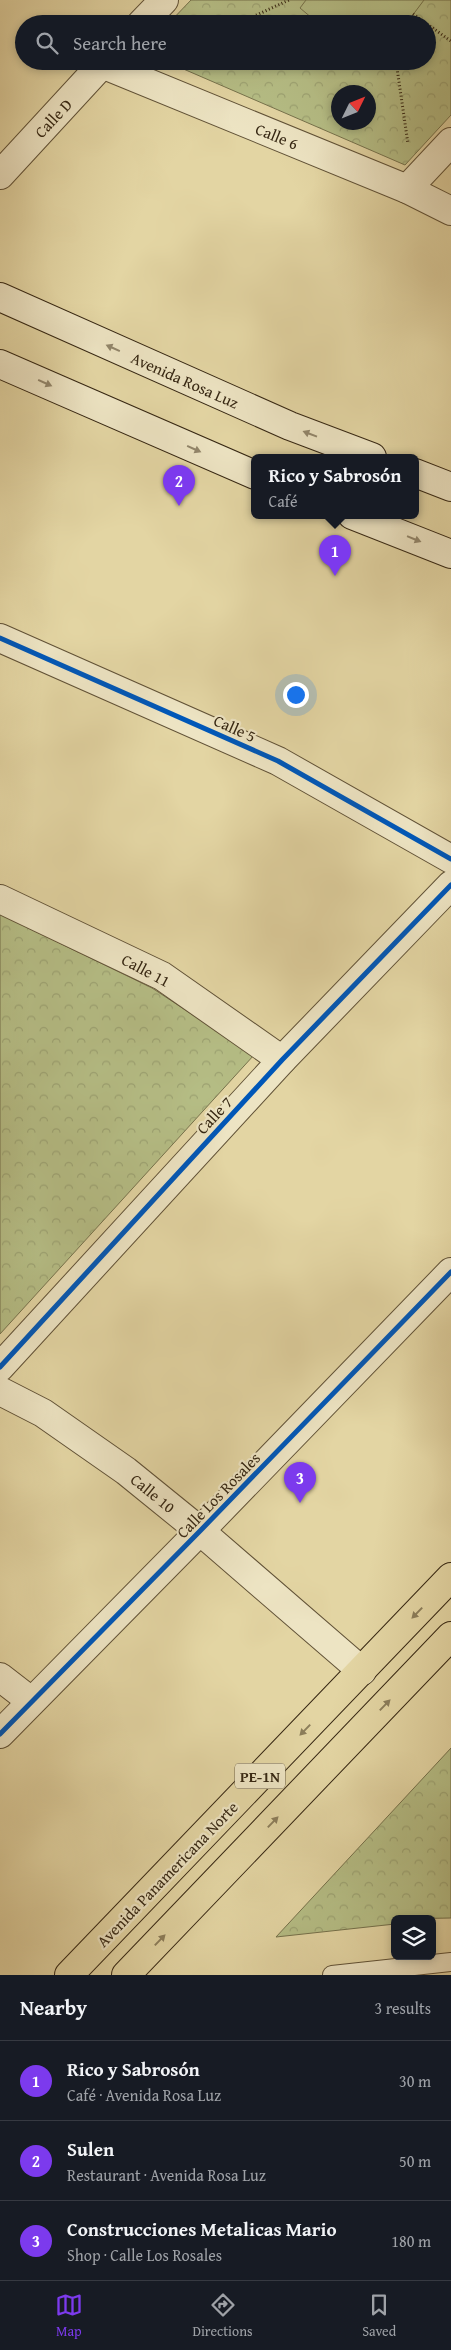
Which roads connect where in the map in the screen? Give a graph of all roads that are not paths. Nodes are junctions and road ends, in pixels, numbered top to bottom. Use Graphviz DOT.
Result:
graph roads {
  1 [pos="164,0"];
  2 [pos="150,15"];
  3 [pos="97,70"];
  4 [pos="122,70"];
  5 [pos="451,142"];
  6 [pos="0,174"];
  7 [pos="410,185"];
  8 [pos="451,211"];
  9 [pos="0,298"];
  10 [pos="0,364"];
  11 [pos="364,454"];
  12 [pos="251,473"];
  13 [pos="419,475"];
  14 [pos="451,487"];
  15 [pos="362,519"];
  16 [pos="451,554"];
  17 [pos="0,638"];
  18 [pos="451,859"];
  19 [pos="451,885"];
  20 [pos="0,899"];
  21 [pos="282,1060"];
  22 [pos="451,1272"];
  23 [pos="0,1367"];
  24 [pos="0,1391"];
  25 [pos="200,1531"];
  26 [pos="451,1577"];
  27 [pos="451,1636"];
  28 [pos="362,1670"];
  29 [pos="0,1677"];
  30 [pos="31,1701"];
  31 [pos="0,1734"];
  32 [pos="451,1962"];
  33 [pos="70,1975"];
  34 [pos="126,1975"];
  35 [pos="332,1975"];
  1 -- 2 [label="street"];
  3 -- 6 [label="street, Calle D"];
  4 -- 7 [label="street, Calle 6"];
  5 -- 7 [label="street"];
  7 -- 8 [label="street, Calle 6"];
  11 -- 9 [label="street, Avenida Rosa Luz, one-way"];
  10 -- 12 [label="street, one-way"];
  13 -- 14 [label="street"];
  15 -- 16 [label="street, one-way"];
  17 -- 18 [label="street, Calle 5"];
  19 -- 21 [label="street, Calle 7"];
  20 -- 21 [label="street, Calle 11"];
  21 -- 23 [label="street, Calle 7"];
  22 -- 25 [label="street, Calle Los Rosales"];
  24 -- 25 [label="street, Calle 10"];
  25 -- 28 [label="street, Calle 10"];
  25 -- 30 [label="street, Calle Los Rosales"];
  26 -- 28 [label="highway, Avenida Panamericana Norte / PE-1N, one-way"];
  34 -- 27 [label="highway, PE-1N, one-way"];
  28 -- 33 [label="highway, Avenida Panamericana Norte / PE-1N, one-way"];
  29 -- 30 [label="street"];
  30 -- 31 [label="street, Calle Los Rosales"];
  32 -- 35 [label="lane"];
}
